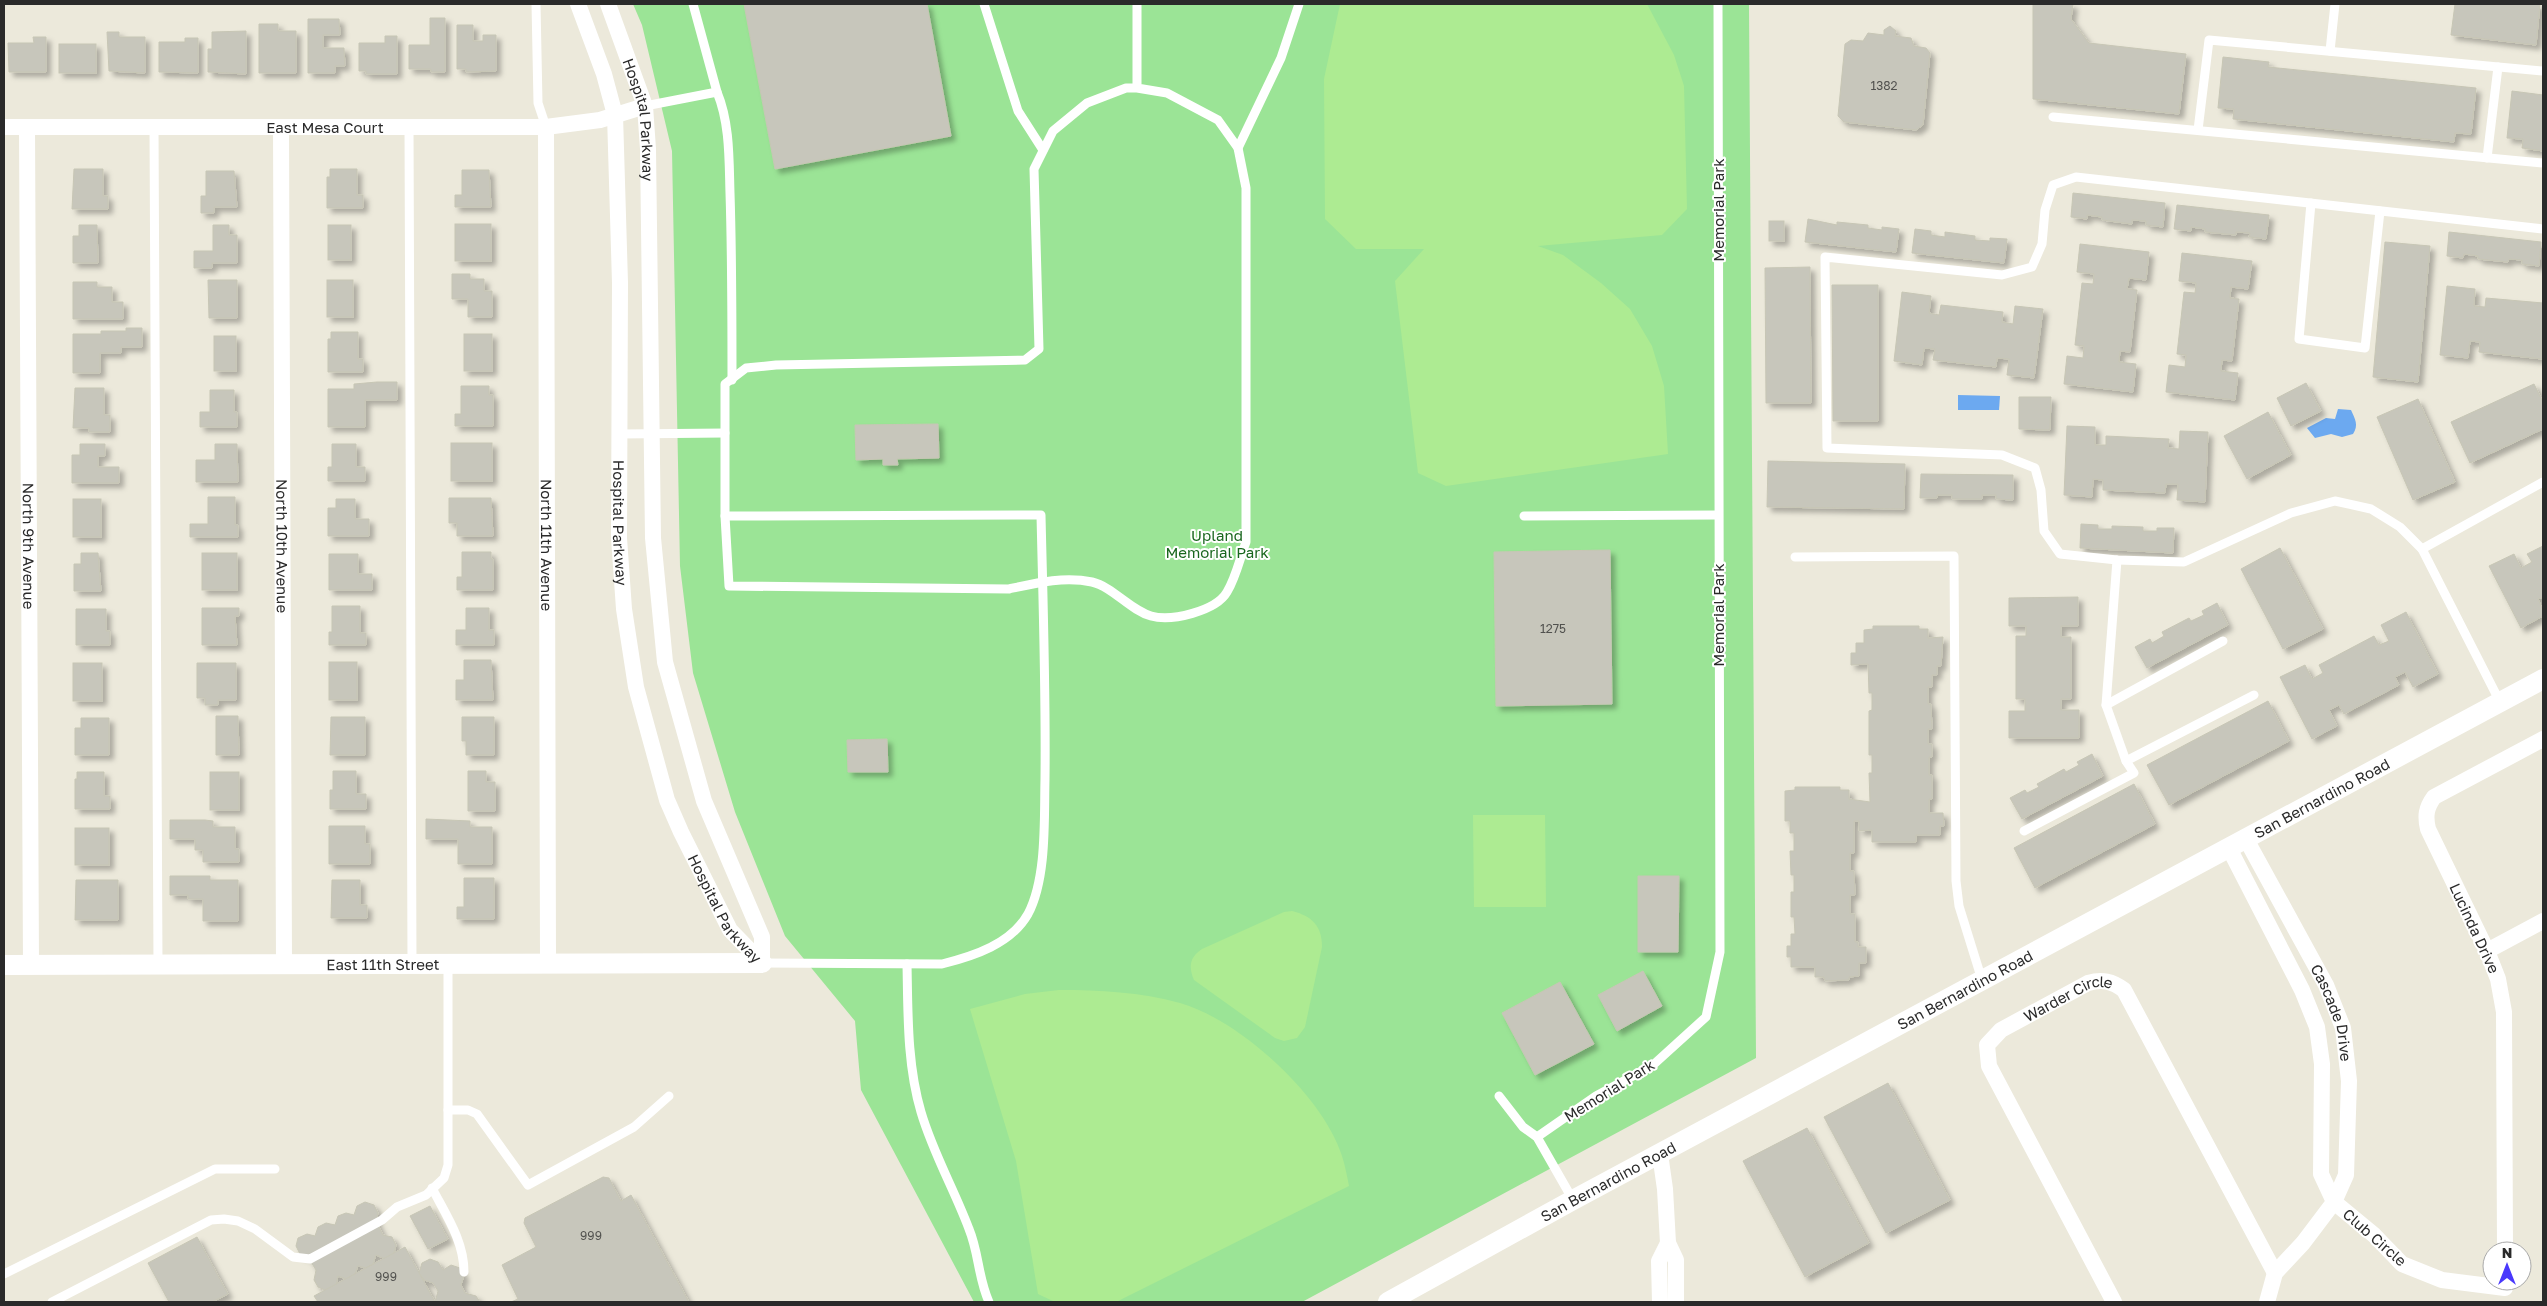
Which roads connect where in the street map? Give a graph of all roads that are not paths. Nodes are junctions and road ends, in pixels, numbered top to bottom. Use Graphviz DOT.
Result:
graph roads {
  1 [pos="536,4"];
  2 [pos="578,4"];
  3 [pos="608,4"];
  4 [pos="693,4"];
  5 [pos="984,4"];
  6 [pos="1137,4"];
  7 [pos="1299,4"];
  8 [pos="1718,4"];
  9 [pos="2335,4"];
  10 [pos="2330,51"];
  11 [pos="2498,66"];
  12 [pos="2543,71"];
  13 [pos="1137,88"];
  14 [pos="717,92"];
  15 [pos="645,106"];
  16 [pos="615,115"];
  17 [pos="2053,117"];
  18 [pos="154,126"];
  19 [pos="410,126"];
  20 [pos="546,126"];
  21 [pos="4,127"];
  22 [pos="27,127"];
  23 [pos="281,127"];
  24 [pos="2198,130"];
  25 [pos="1238,148"];
  26 [pos="1043,150"];
  27 [pos="2487,158"];
  28 [pos="2543,163"];
  29 [pos="2311,203"];
  30 [pos="2380,211"];
  31 [pos="2543,229"];
  32 [pos="732,380"];
  33 [pos="725,433"];
  34 [pos="620,434"];
  35 [pos="650,435"];
  36 [pos="2543,482"];
  37 [pos="725,516"];
  38 [pos="1524,516"];
  39 [pos="1718,516"];
  40 [pos="2422,549"];
  41 [pos="1795,557"];
  42 [pos="2117,560"];
  43 [pos="1042,581"];
  44 [pos="2223,641"];
  45 [pos="2543,679"];
  46 [pos="2254,695"];
  47 [pos="2500,702"];
  48 [pos="2106,705"];
  49 [pos="2543,739"];
  50 [pos="2126,761"];
  51 [pos="2024,831"];
  52 [pos="2237,844"];
  53 [pos="2543,921"];
  54 [pos="2487,951"];
  55 [pos="412,963"];
  56 [pos="448,963"];
  57 [pos="548,963"];
  58 [pos="762,963"];
  59 [pos="158,964"];
  60 [pos="284,964"];
  61 [pos="907,964"];
  62 [pos="4,965"];
  63 [pos="31,965"];
  64 [pos="1982,980"];
  65 [pos="669,1096"];
  66 [pos="1499,1096"];
  67 [pos="448,1110"];
  68 [pos="1537,1137"];
  69 [pos="1660,1154"];
  70 [pos="275,1169"];
  71 [pos="432,1188"];
  72 [pos="1573,1200"];
  73 [pos="2334,1202"];
  74 [pos="2505,1241"];
  75 [pos="1668,1243"];
  76 [pos="464,1272"];
  77 [pos="2275,1273"];
  78 [pos="4,1274"];
  79 [pos="2482,1286"];
  80 [pos="52,1302"];
  81 [pos="988,1302"];
  82 [pos="1388,1302"];
  83 [pos="1660,1302"];
  84 [pos="1676,1302"];
  85 [pos="2114,1302"];
  86 [pos="2267,1302"];
  1 -- 20 [label="lane"];
  2 -- 16 [label="street, Hospital Parkway"];
  3 -- 15 [label="street, Hospital Parkway"];
  4 -- 14 [label="lane"];
  5 -- 26 [label="lane"];
  6 -- 13 [label="lane"];
  7 -- 25 [label="lane"];
  8 -- 39 [label="lane, Memorial Park"];
  9 -- 10 [label="lane"];
  10 -- 11 [label="lane"];
  10 -- 24 [label="lane"];
  11 -- 12 [label="lane"];
  11 -- 27 [label="lane"];
  13 -- 25 [label="lane"];
  13 -- 26 [label="lane"];
  14 -- 15 [label="lane"];
  14 -- 32 [label="lane"];
  15 -- 16 [label="street, East Mesa Court"];
  15 -- 35 [label="street, Hospital Parkway"];
  16 -- 20 [label="street, East Mesa Court"];
  16 -- 34 [label="street, Hospital Parkway"];
  17 -- 24 [label="lane"];
  18 -- 22 [label="street, East Mesa Court"];
  18 -- 23 [label="street, East Mesa Court"];
  18 -- 59 [label="lane"];
  19 -- 20 [label="street, East Mesa Court"];
  19 -- 23 [label="street, East Mesa Court"];
  19 -- 55 [label="lane"];
  20 -- 57 [label="street, North 11th Avenue"];
  21 -- 22 [label="street, East Mesa Court"];
  22 -- 63 [label="street, North 9th Avenue"];
  23 -- 60 [label="street, North 10th Avenue"];
  24 -- 27 [label="lane"];
  25 -- 43 [label="lane"];
  26 -- 32 [label="lane"];
  27 -- 28 [label="lane"];
  29 -- 30 [label="lane"];
  29 -- 30 [label="lane"];
  29 -- 42 [label="lane"];
  30 -- 31 [label="lane"];
  32 -- 33 [label="lane"];
  33 -- 35 [label="lane"];
  33 -- 37 [label="lane"];
  34 -- 35 [label="lane"];
  34 -- 58 [label="street, Hospital Parkway"];
  35 -- 58 [label="street, Hospital Parkway"];
  36 -- 40 [label="lane"];
  37 -- 43 [label="lane"];
  37 -- 43 [label="lane"];
  38 -- 39 [label="lane"];
  39 -- 68 [label="lane, Memorial Park"];
  40 -- 42 [label="lane"];
  40 -- 47 [label="lane"];
  41 -- 64 [label="lane"];
  42 -- 48 [label="lane"];
  43 -- 61 [label="lane"];
  44 -- 48 [label="lane"];
  45 -- 47 [label="street, San Bernardino Road"];
  46 -- 50 [label="lane"];
  47 -- 52 [label="street, San Bernardino Road"];
  48 -- 50 [label="lane"];
  49 -- 54 [label="street, Lucinda Drive"];
  50 -- 51 [label="lane"];
  52 -- 64 [label="street, San Bernardino Road"];
  52 -- 73 [label="street, Cascade Drive"];
  52 -- 73 [label="street, Cascade Drive"];
  53 -- 54 [label="street"];
  54 -- 74 [label="street, Lucinda Drive"];
  55 -- 56 [label="street, East 11th Street"];
  55 -- 60 [label="street, East 11th Street"];
  56 -- 57 [label="street, East 11th Street"];
  56 -- 67 [label="lane"];
  57 -- 58 [label="street, East 11th Street"];
  58 -- 61 [label="lane"];
  59 -- 60 [label="street, East 11th Street"];
  59 -- 63 [label="street, East 11th Street"];
  61 -- 81 [label="lane"];
  62 -- 63 [label="street, East 11th Street"];
  64 -- 69 [label="street, San Bernardino Road"];
  65 -- 67 [label="lane"];
  66 -- 68 [label="lane"];
  67 -- 71 [label="lane"];
  68 -- 72 [label="lane"];
  69 -- 72 [label="street, San Bernardino Road"];
  69 -- 75 [label="street"];
  70 -- 78 [label="lane"];
  71 -- 76 [label="lane"];
  71 -- 80 [label="lane"];
  72 -- 82 [label="street, San Bernardino Road"];
  73 -- 77 [label="street, Cascade Drive"];
  73 -- 79 [label="street, Club Circle"];
  75 -- 83 [label="street"];
  75 -- 84 [label="street"];
  77 -- 85 [label="street, Warder Circle"];
  77 -- 86 [label="street, Cascade Drive"];
}
